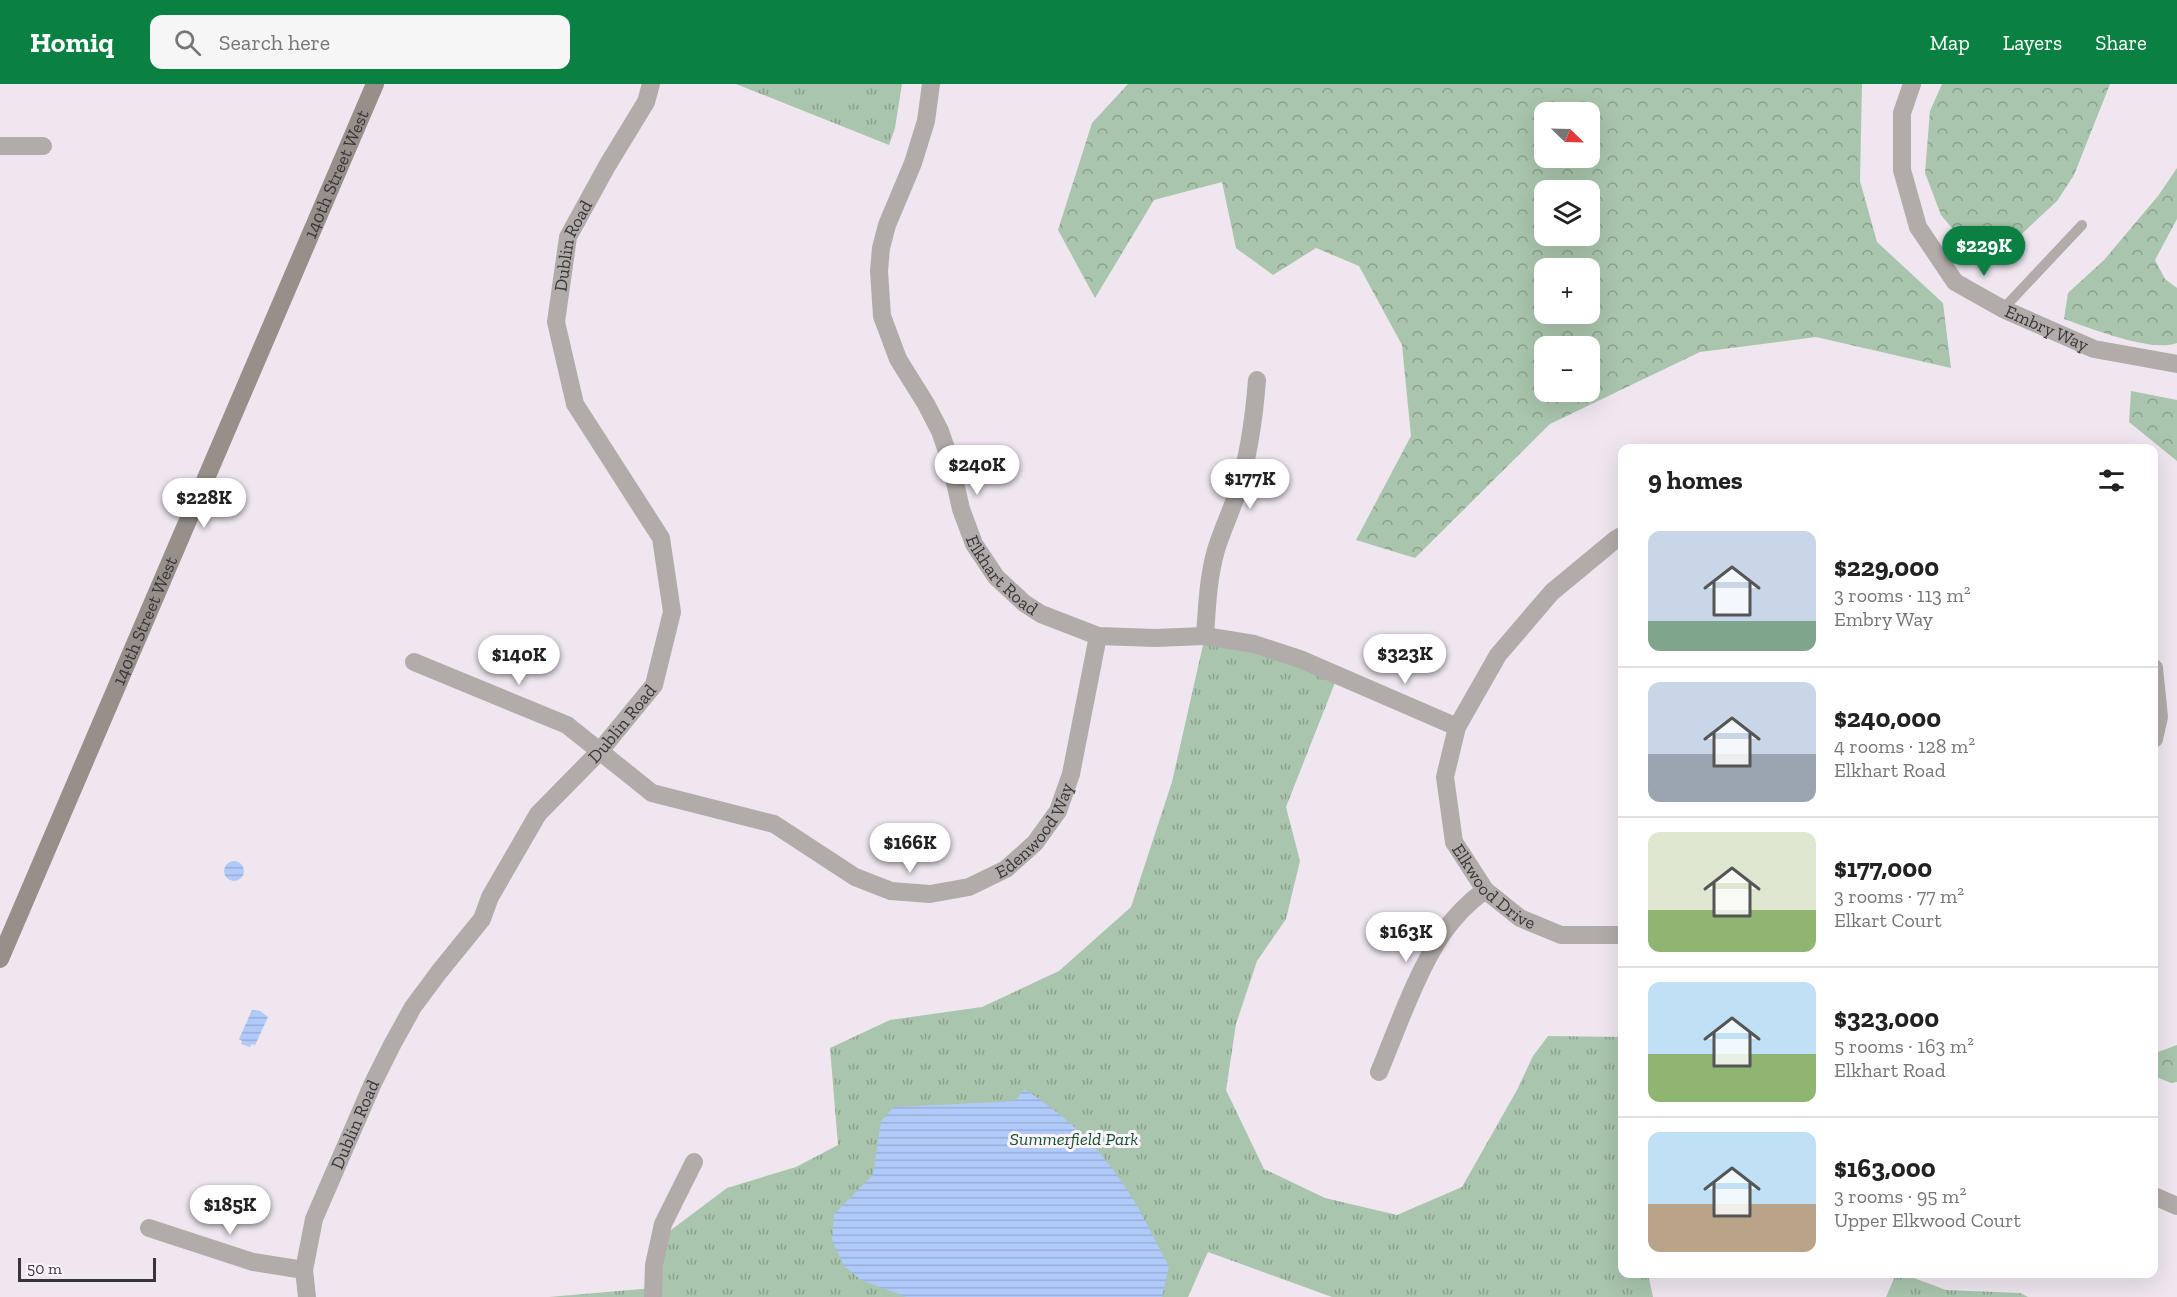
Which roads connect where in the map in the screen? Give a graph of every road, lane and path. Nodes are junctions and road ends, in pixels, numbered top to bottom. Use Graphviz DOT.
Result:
graph roads {
  1 [pos="375,84"];
  2 [pos="651,84"];
  3 [pos="931,84"];
  4 [pos="1912,84"];
  5 [pos="0,146"];
  6 [pos="43,146"];
  7 [pos="2082,225"];
  8 [pos="2003,309"];
  9 [pos="2177,364"];
  10 [pos="1257,380"];
  11 [pos="1618,539"];
  12 [pos="1098,636"];
  13 [pos="1205,636"];
  14 [pos="414,662"];
  15 [pos="1457,727"];
  16 [pos="599,752"];
  17 [pos="1485,890"];
  18 [pos="1618,935"];
  19 [pos="0,959"];
  20 [pos="1379,1072"];
  21 [pos="694,1162"];
  22 [pos="2158,1198"];
  23 [pos="2177,1206"];
  24 [pos="150,1228"];
  25 [pos="304,1270"];
  26 [pos="308,1297"];
  27 [pos="653,1297"];
  1 -- 19 [label="street, 140th Street West"];
  2 -- 16 [label="street, Dublin Road"];
  3 -- 12 [label="street, Elkhart Road"];
  4 -- 8 [label="street, Embry Way"];
  5 -- 6 [label="street"];
  7 -- 8 [label="lane"];
  8 -- 9 [label="street, Embry Way"];
  10 -- 13 [label="street"];
  11 -- 15 [label="street, Elkwood Drive"];
  12 -- 13 [label="street, Elkhart Road"];
  12 -- 16 [label="street, Edenwood Way"];
  13 -- 15 [label="street, Elkhart Road"];
  14 -- 16 [label="street, Edenwood Way"];
  15 -- 17 [label="street, Elkwood Drive"];
  16 -- 25 [label="street, Dublin Road"];
  17 -- 18 [label="street, Elkwood Drive"];
  17 -- 20 [label="street"];
  21 -- 27 [label="street"];
  22 -- 23 [label="street"];
  24 -- 25 [label="street"];
  25 -- 26 [label="street, Dublin Road"];
}
